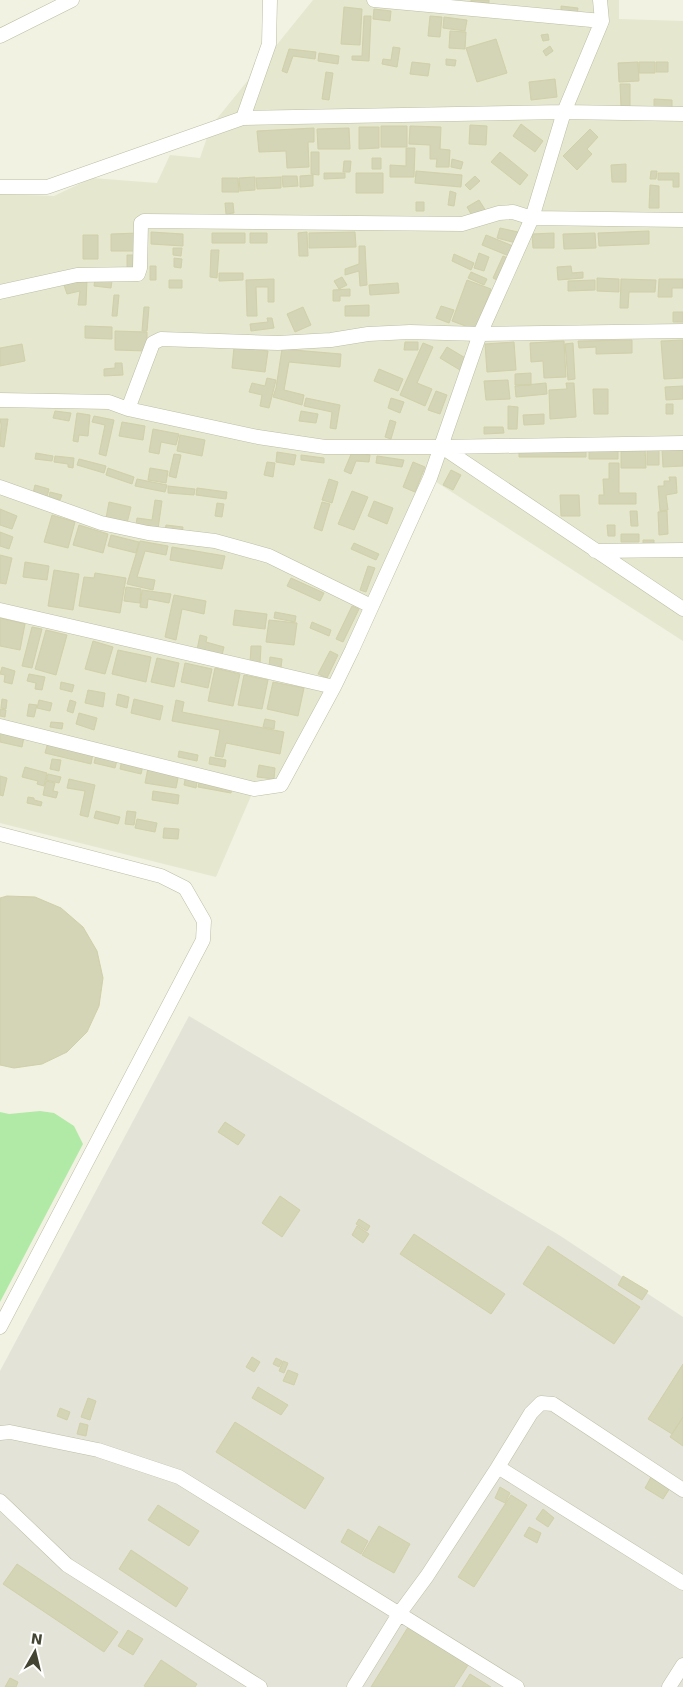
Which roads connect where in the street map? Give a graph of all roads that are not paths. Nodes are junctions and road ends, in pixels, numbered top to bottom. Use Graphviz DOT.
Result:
graph roads {
  1 [pos="72,0"];
  2 [pos="270,0"];
  3 [pos="374,0"];
  4 [pos="600,0"];
  5 [pos="602,21"];
  6 [pos="0,36"];
  7 [pos="564,112"];
  8 [pos="683,114"];
  9 [pos="243,118"];
  10 [pos="0,187"];
  11 [pos="532,218"];
  12 [pos="683,220"];
  13 [pos="0,292"];
  14 [pos="683,331"];
  15 [pos="480,334"];
  16 [pos="0,400"];
  17 [pos="128,409"];
  18 [pos="683,443"];
  19 [pos="442,448"];
  20 [pos="0,487"];
  21 [pos="683,550"];
  22 [pos="595,551"];
  23 [pos="371,606"];
  24 [pos="683,609"];
  25 [pos="0,610"];
  26 [pos="334,687"];
  27 [pos="0,726"];
  28 [pos="0,834"];
  29 [pos="0,1327"];
  30 [pos="0,1433"];
  31 [pos="498,1467"];
  32 [pos="683,1490"];
  33 [pos="0,1501"];
  34 [pos="683,1583"];
  35 [pos="399,1614"];
  36 [pos="683,1665"];
  37 [pos="260,1687"];
  38 [pos="354,1687"];
  39 [pos="517,1687"];
  40 [pos="669,1687"];
  1 -- 6 [label="street"];
  2 -- 9 [label="street"];
  3 -- 5 [label="street"];
  4 -- 5 [label="street"];
  5 -- 7 [label="street"];
  7 -- 8 [label="street"];
  7 -- 9 [label="street"];
  7 -- 11 [label="street"];
  9 -- 10 [label="street"];
  11 -- 12 [label="street"];
  11 -- 13 [label="street"];
  11 -- 15 [label="street"];
  14 -- 15 [label="street"];
  15 -- 17 [label="street"];
  15 -- 19 [label="street"];
  16 -- 17 [label="street"];
  17 -- 19 [label="street"];
  18 -- 19 [label="street"];
  19 -- 22 [label="street"];
  19 -- 23 [label="street"];
  20 -- 23 [label="street"];
  21 -- 22 [label="street"];
  22 -- 24 [label="street"];
  23 -- 26 [label="street"];
  25 -- 26 [label="street"];
  26 -- 27 [label="street"];
  28 -- 29 [label="street"];
  30 -- 35 [label="street"];
  31 -- 32 [label="street"];
  31 -- 34 [label="street"];
  31 -- 35 [label="street"];
  33 -- 37 [label="street"];
  35 -- 38 [label="street"];
  35 -- 39 [label="street"];
  36 -- 40 [label="street"];
}
